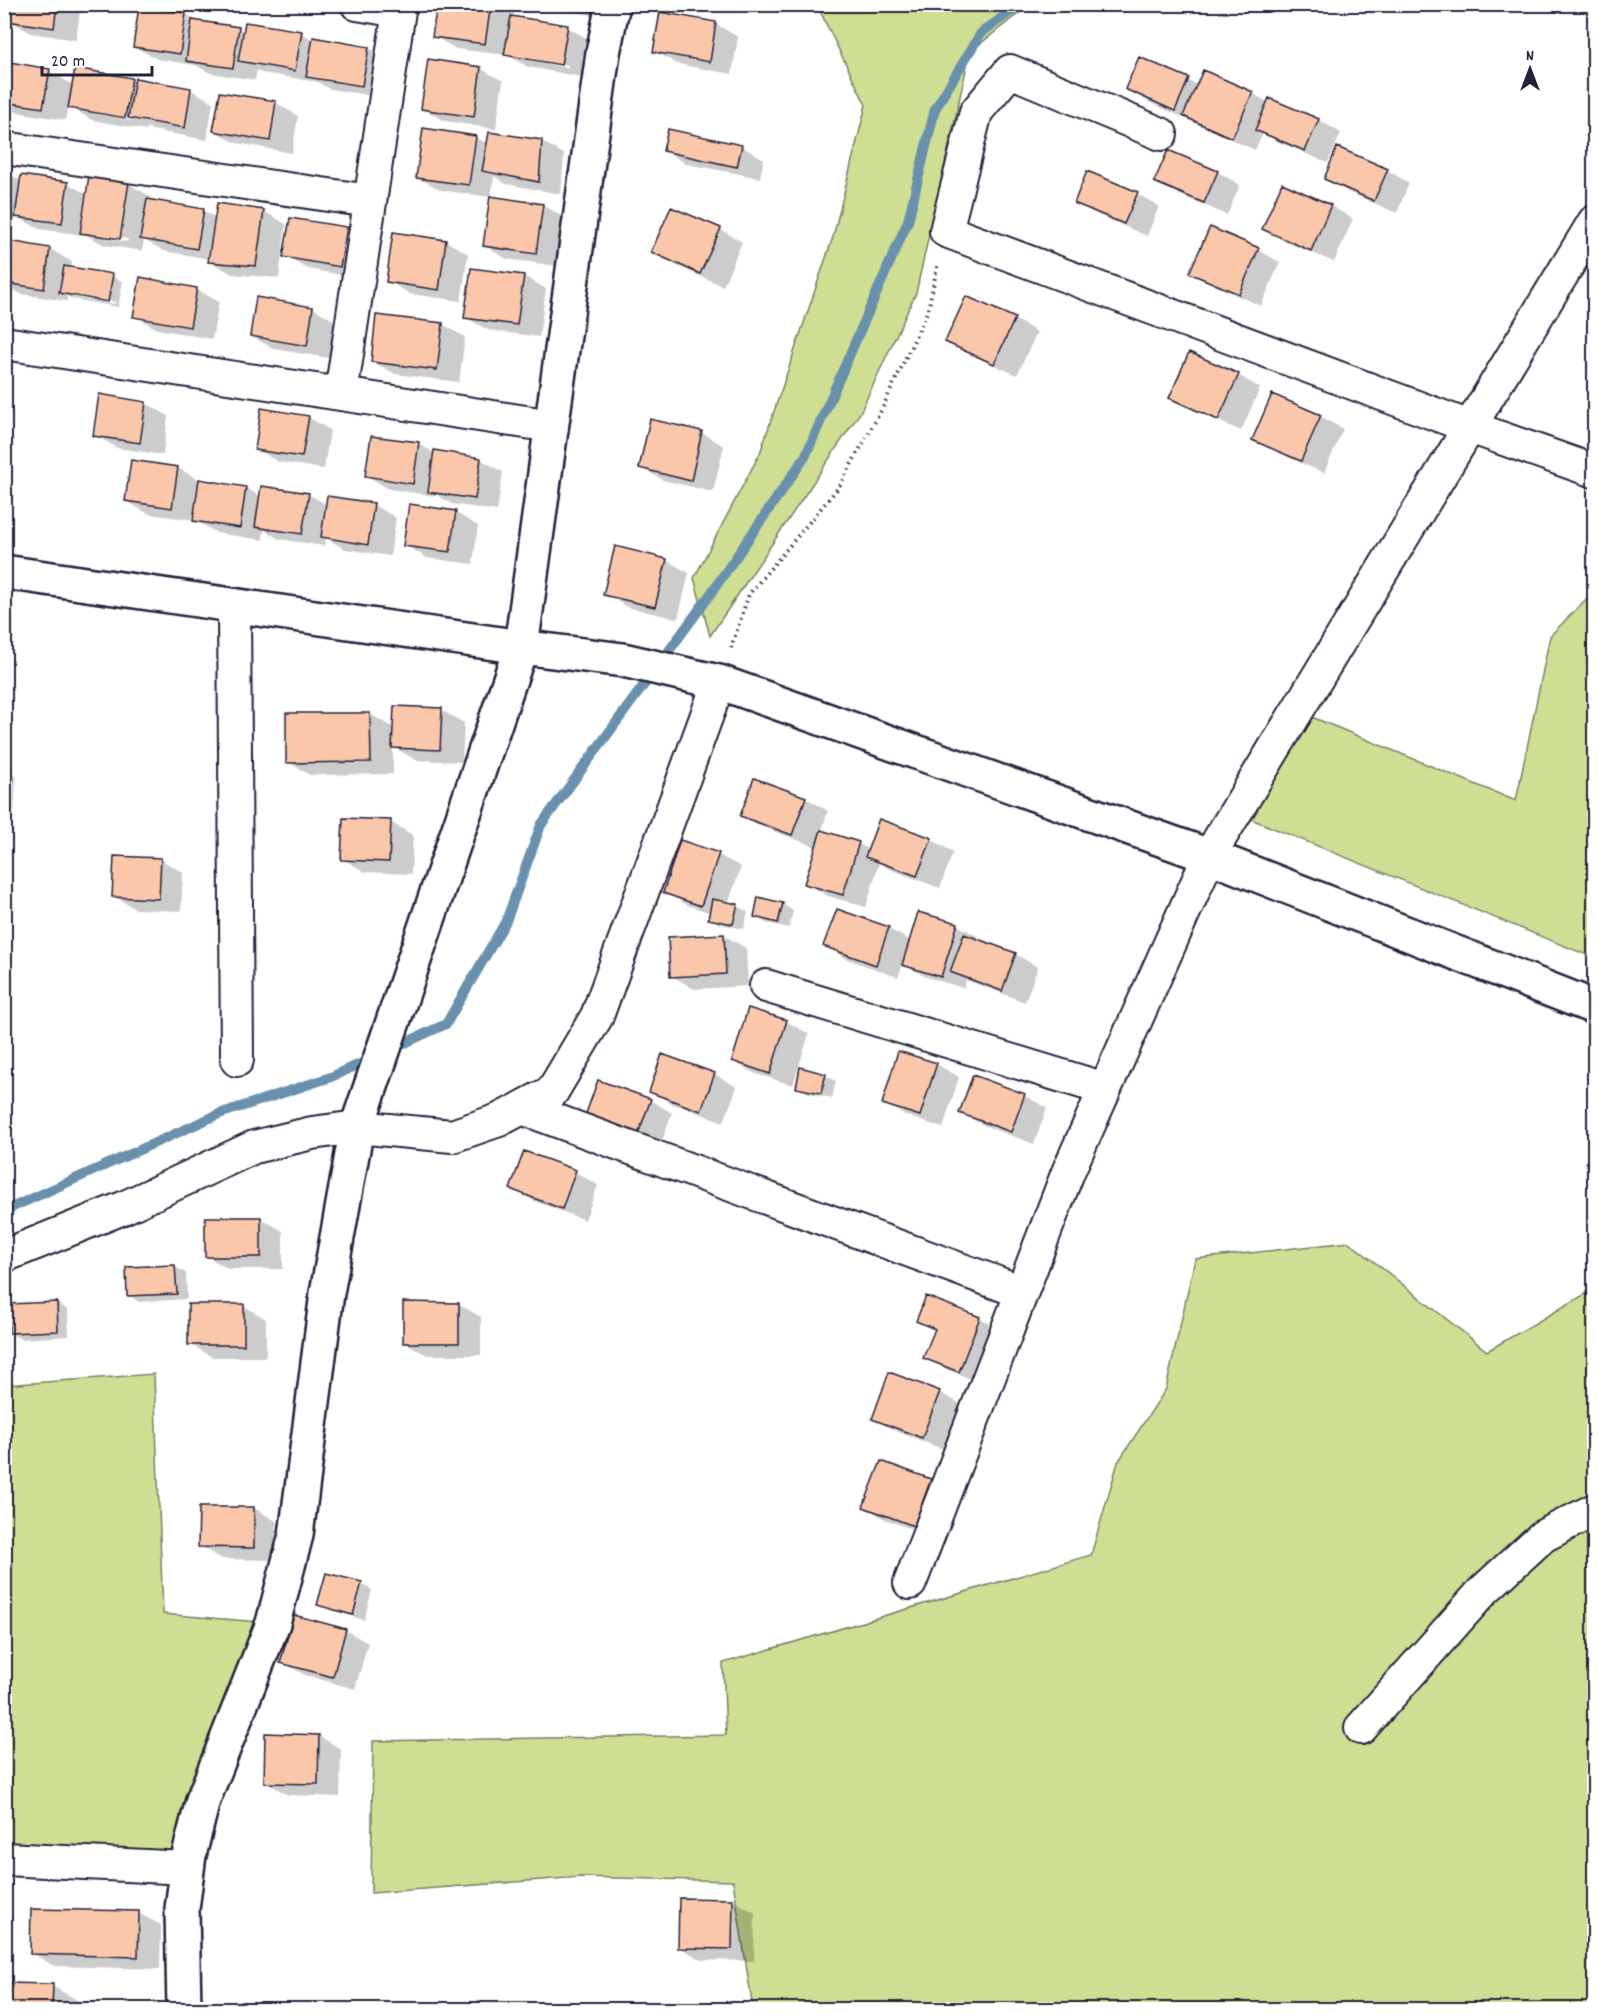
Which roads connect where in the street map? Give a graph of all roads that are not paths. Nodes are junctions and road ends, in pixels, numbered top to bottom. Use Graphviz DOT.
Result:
graph roads {
  1 [pos="357,4"];
  2 [pos="613,4"];
  3 [pos="400,8"];
  4 [pos="1161,134"];
  5 [pos="4,148"];
  6 [pos="370,201"];
  7 [pos="1594,222"];
  8 [pos="4,343"];
  9 [pos="341,394"];
  10 [pos="552,426"];
  11 [pos="1470,426"];
  12 [pos="1594,471"];
  13 [pos="4,572"];
  14 [pos="234,605"];
  15 [pos="521,647"];
  16 [pos="719,682"];
  17 [pos="1209,856"];
  18 [pos="766,986"];
  19 [pos="1594,1007"];
  20 [pos="237,1060"];
  21 [pos="1105,1089"];
  22 [pos="522,1108"];
  23 [pos="357,1127"];
  24 [pos="4,1256"];
  25 [pos="1022,1292"];
  26 [pos="1594,1510"];
  27 [pos="910,1583"];
  28 [pos="1361,1728"];
  29 [pos="4,1860"];
  30 [pos="188,1868"];
  31 [pos="184,2010"];
  1 -- 3 [label="street"];
  2 -- 10 [label="street"];
  3 -- 6 [label="street"];
  4 -- 11 [label="street"];
  5 -- 6 [label="street"];
  6 -- 9 [label="street"];
  7 -- 11 [label="street"];
  8 -- 9 [label="street"];
  9 -- 10 [label="street"];
  10 -- 15 [label="street"];
  11 -- 12 [label="street"];
  11 -- 17 [label="street"];
  13 -- 14 [label="street"];
  14 -- 15 [label="street"];
  14 -- 20 [label="street"];
  15 -- 16 [label="street"];
  15 -- 23 [label="street"];
  16 -- 17 [label="street"];
  16 -- 22 [label="street"];
  17 -- 19 [label="street"];
  17 -- 21 [label="street"];
  18 -- 21 [label="street"];
  21 -- 25 [label="street"];
  22 -- 23 [label="street"];
  22 -- 25 [label="street"];
  23 -- 24 [label="street"];
  23 -- 30 [label="street"];
  25 -- 27 [label="street"];
  26 -- 28 [label="street"];
  29 -- 30 [label="street"];
  30 -- 31 [label="street"];
}
